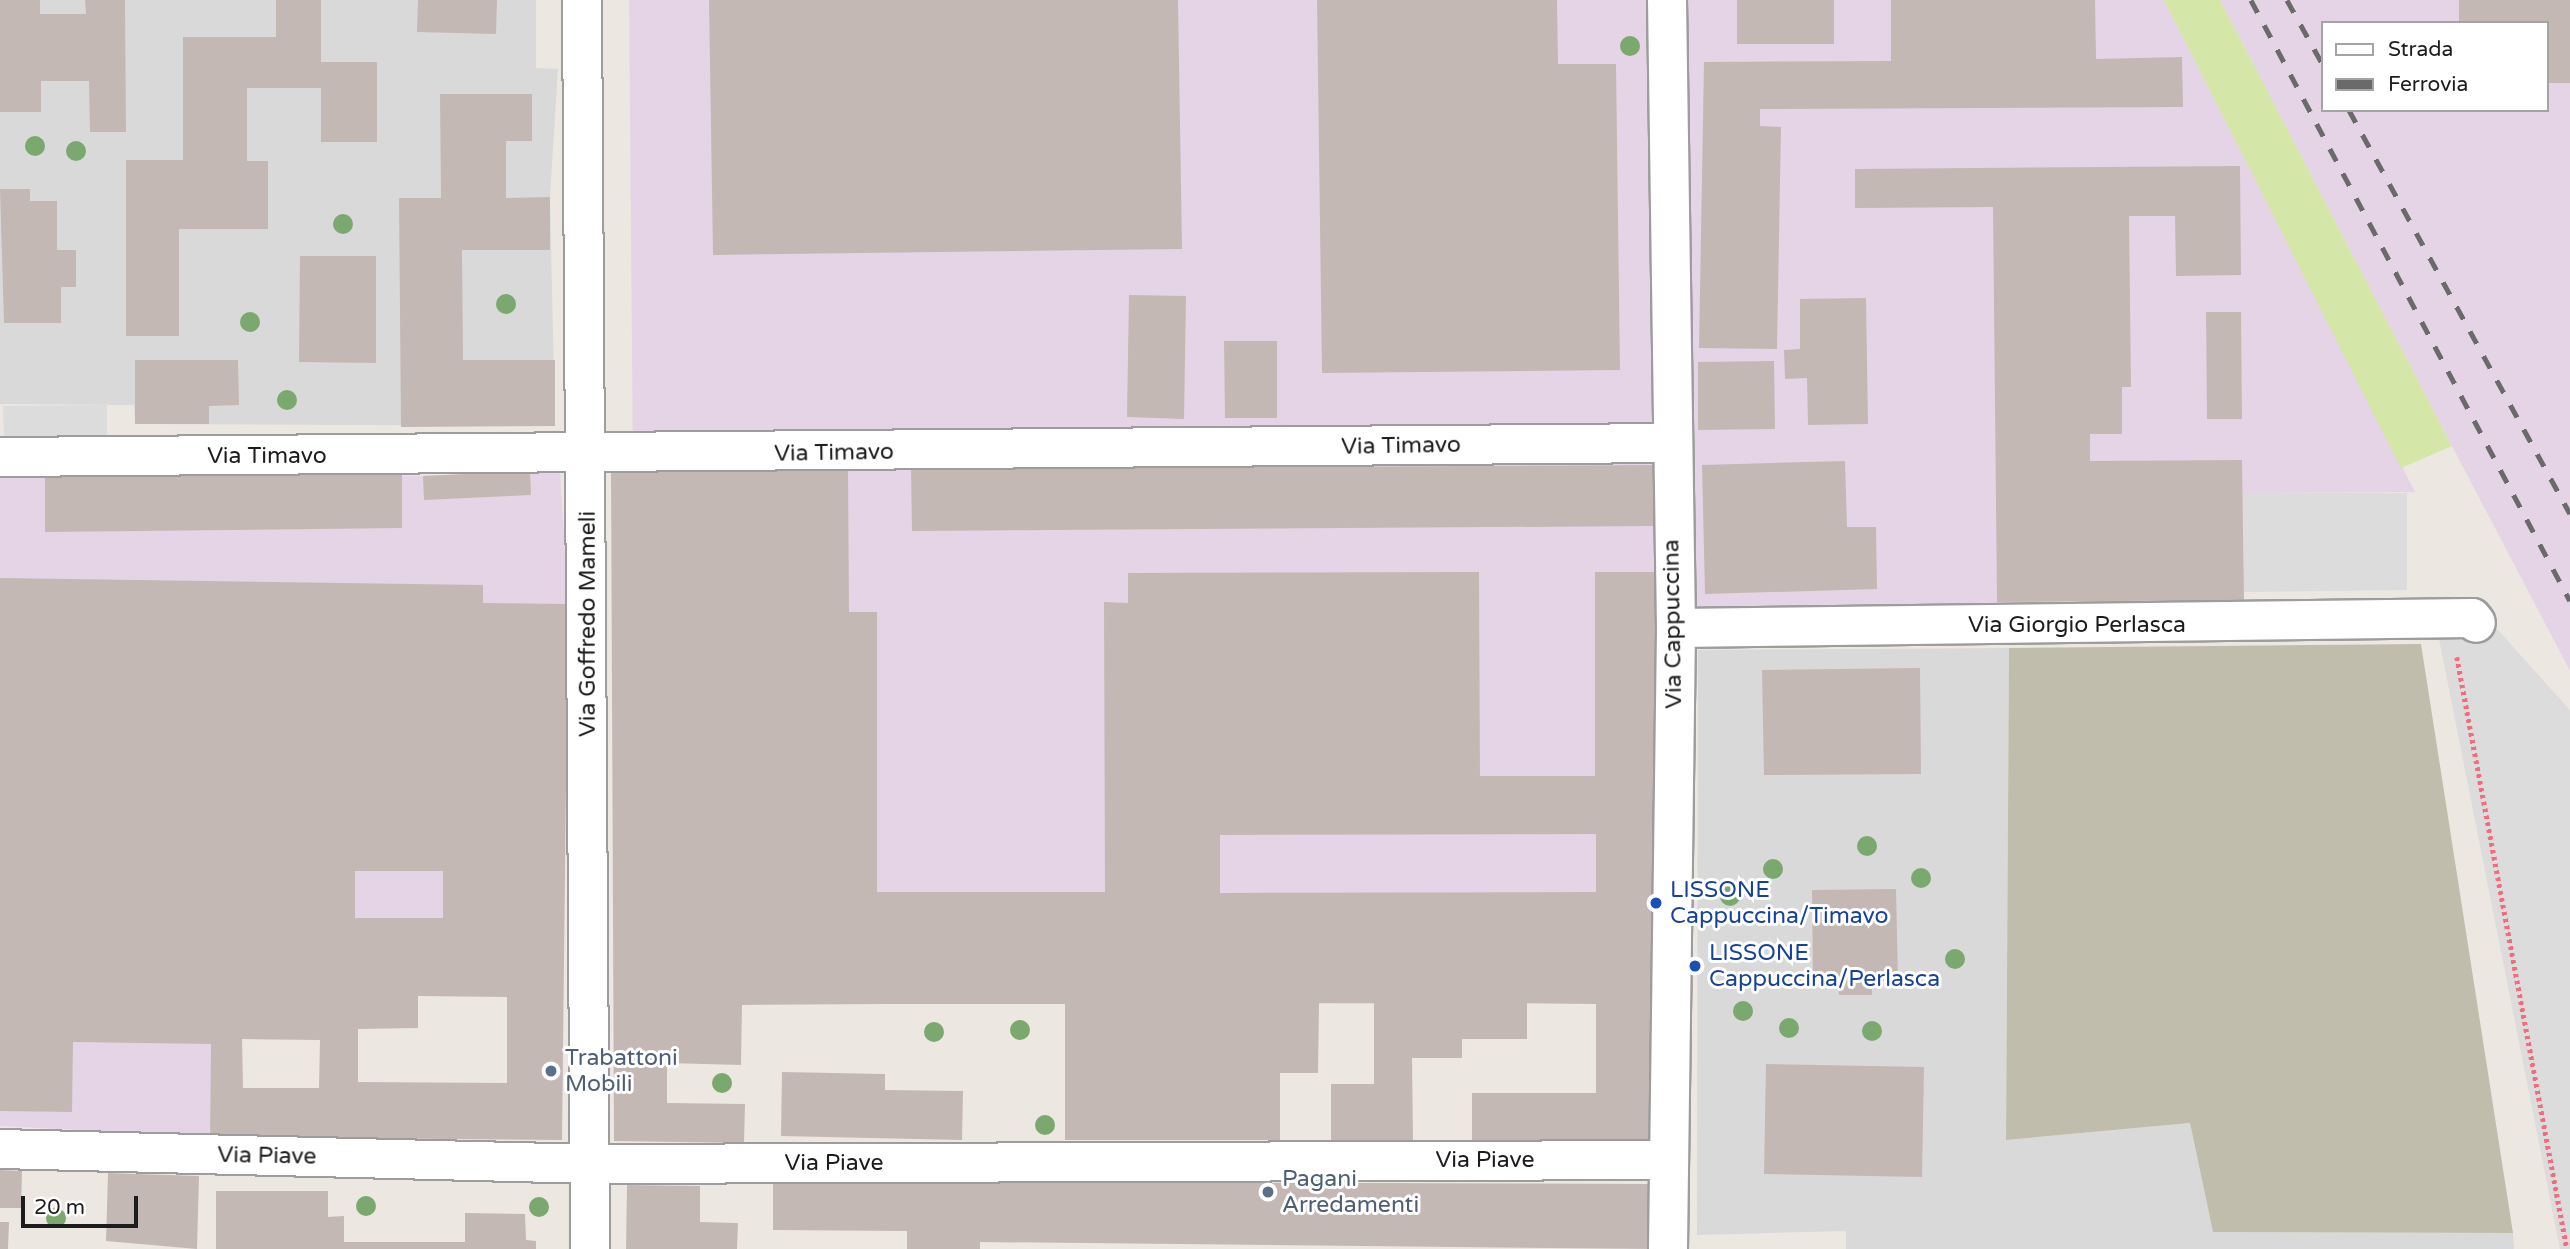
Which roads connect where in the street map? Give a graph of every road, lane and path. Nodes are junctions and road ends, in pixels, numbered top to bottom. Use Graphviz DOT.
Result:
graph roads {
  1 [pos="582,0"];
  2 [pos="1667,0"];
  3 [pos="1668,443"];
  4 [pos="587,455"];
  5 [pos="0,457"];
  6 [pos="2463,623"];
  7 [pos="1676,628"];
  8 [pos="0,1149"];
  9 [pos="1668,1160"];
  10 [pos="591,1164"];
  11 [pos="590,1249"];
  12 [pos="1668,1249"];
  13 [pos="2567,1249"];
  1 -- 4 [label="street, Via Goffredo Mameli"];
  2 -- 3 [label="street, Via Cappuccina"];
  3 -- 4 [label="street, Via Timavo"];
  3 -- 7 [label="street, Via Cappuccina"];
  4 -- 5 [label="street, Via Timavo"];
  4 -- 10 [label="street, Via Goffredo Mameli"];
  6 -- 7 [label="street, Via Giorgio Perlasca"];
  6 -- 13 [label="path"];
  7 -- 9 [label="street, Via Cappuccina"];
  8 -- 10 [label="street, Via Piave"];
  9 -- 10 [label="street, Via Piave"];
  9 -- 12 [label="street, Via Cappuccina"];
  10 -- 11 [label="street, Via Goffredo Mameli"];
}
